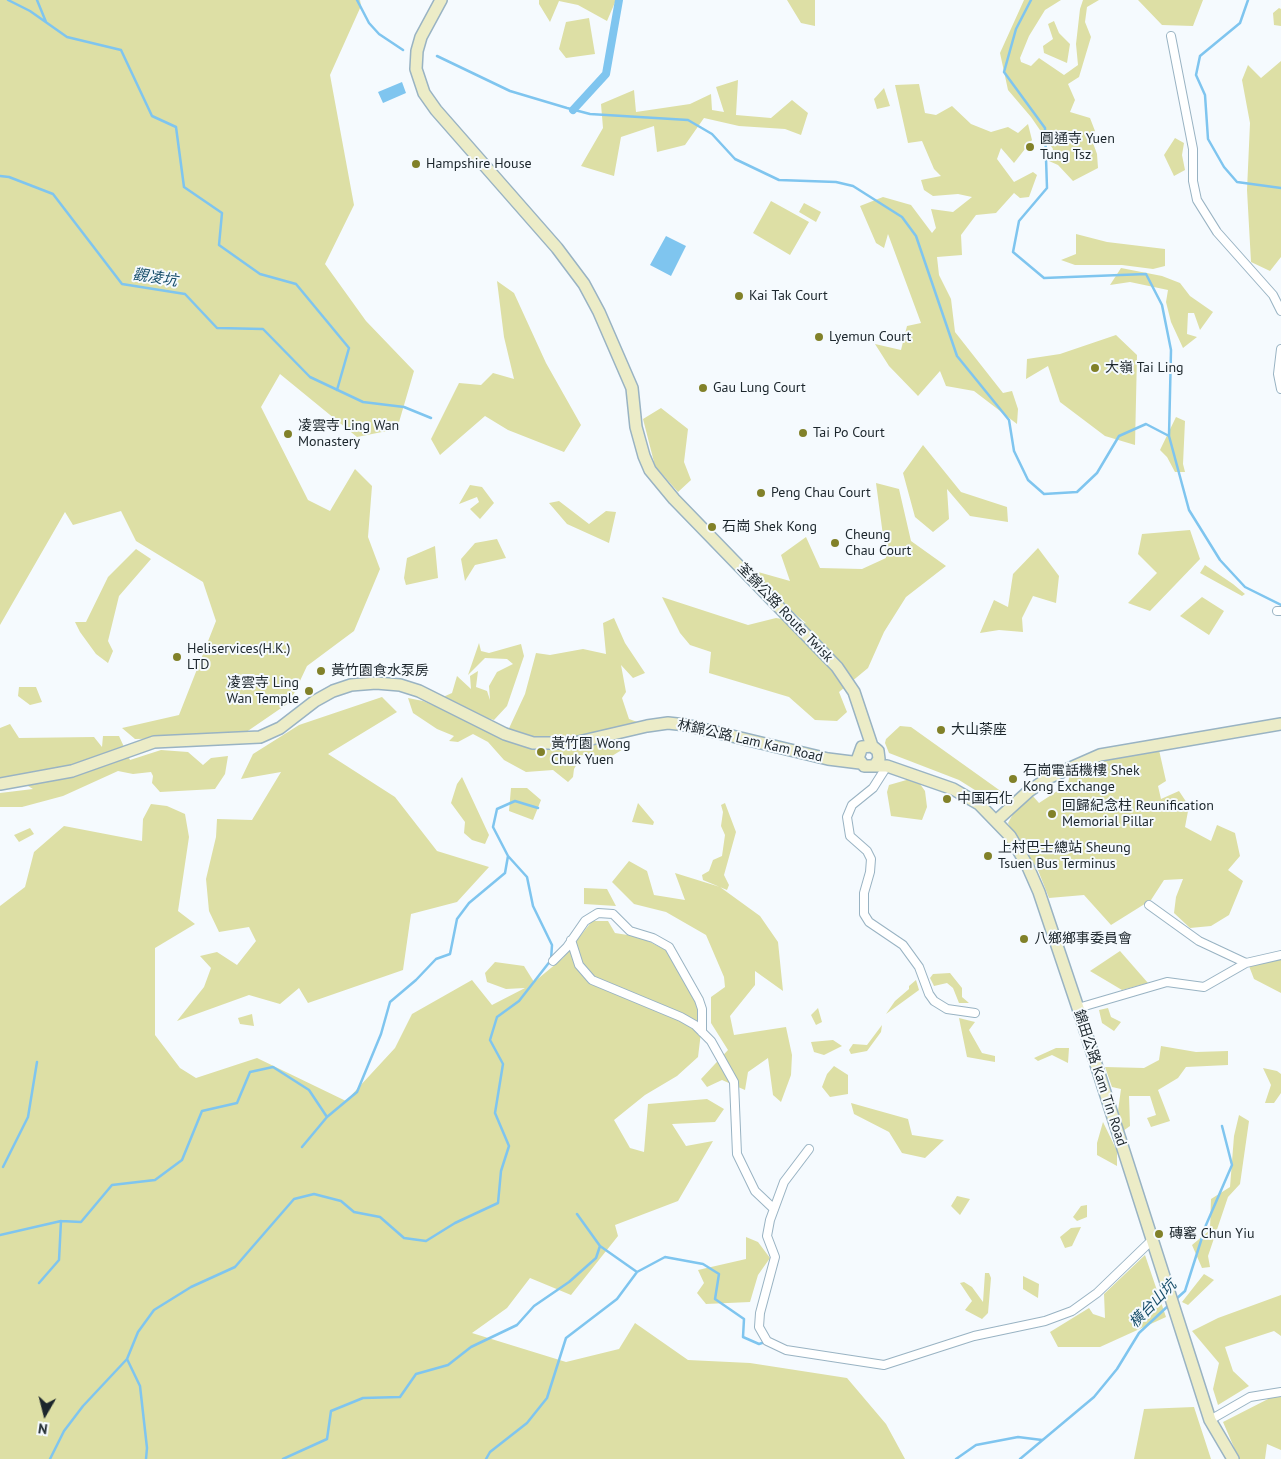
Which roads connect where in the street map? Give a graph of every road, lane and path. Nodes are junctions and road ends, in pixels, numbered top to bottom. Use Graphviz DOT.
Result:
graph roads {
  1 [pos="442,0"];
  2 [pos="1171,36"];
  3 [pos="1281,311"];
  4 [pos="1281,349"];
  5 [pos="1281,389"];
  6 [pos="1281,724"];
  7 [pos="868,746"];
  8 [pos="854,761"];
  9 [pos="880,763"];
  10 [pos="0,784"];
  11 [pos="997,820"];
  12 [pos="1149,905"];
  13 [pos="572,940"];
  14 [pos="1281,955"];
  15 [pos="553,961"];
  16 [pos="1246,963"];
  17 [pos="1078,1008"];
  18 [pos="975,1013"];
  19 [pos="702,1032"];
  20 [pos="809,1149"];
  21 [pos="774,1209"];
  22 [pos="1152,1240"];
  23 [pos="1281,1392"];
  24 [pos="1210,1420"];
  25 [pos="1233,1459"];
  1 -- 7 [label="main road, 荃錦公路 Route Twisk"];
  2 -- 3 [label="street"];
  4 -- 5 [label="street"];
  6 -- 11 [label="main road"];
  7 -- 8 [label="main road"];
  7 -- 9 [label="main road, 荃錦公路 Route Twisk"];
  8 -- 9 [label="main road, 林錦公路 Lam Kam Road"];
  8 -- 10 [label="main road, 林錦公路 Lam Kam Road"];
  9 -- 11 [label="main road, 錦田公路 Kam Tin Road"];
  9 -- 18 [label="street"];
  11 -- 17 [label="main road, 錦田公路 Kam Tin Road"];
  12 -- 16 [label="street"];
  13 -- 15 [label="street"];
  13 -- 19 [label="street"];
  13 -- 19 [label="street"];
  14 -- 16 [label="street"];
  16 -- 17 [label="street"];
  17 -- 22 [label="main road, 錦田公路 Kam Tin Road"];
  19 -- 21 [label="street"];
  20 -- 21 [label="street"];
  21 -- 22 [label="street"];
  22 -- 24 [label="main road, 錦田公路 Kam Tin Road"];
  23 -- 24 [label="street"];
  24 -- 25 [label="main road, 錦田公路 Kam Tin Road"];
}
